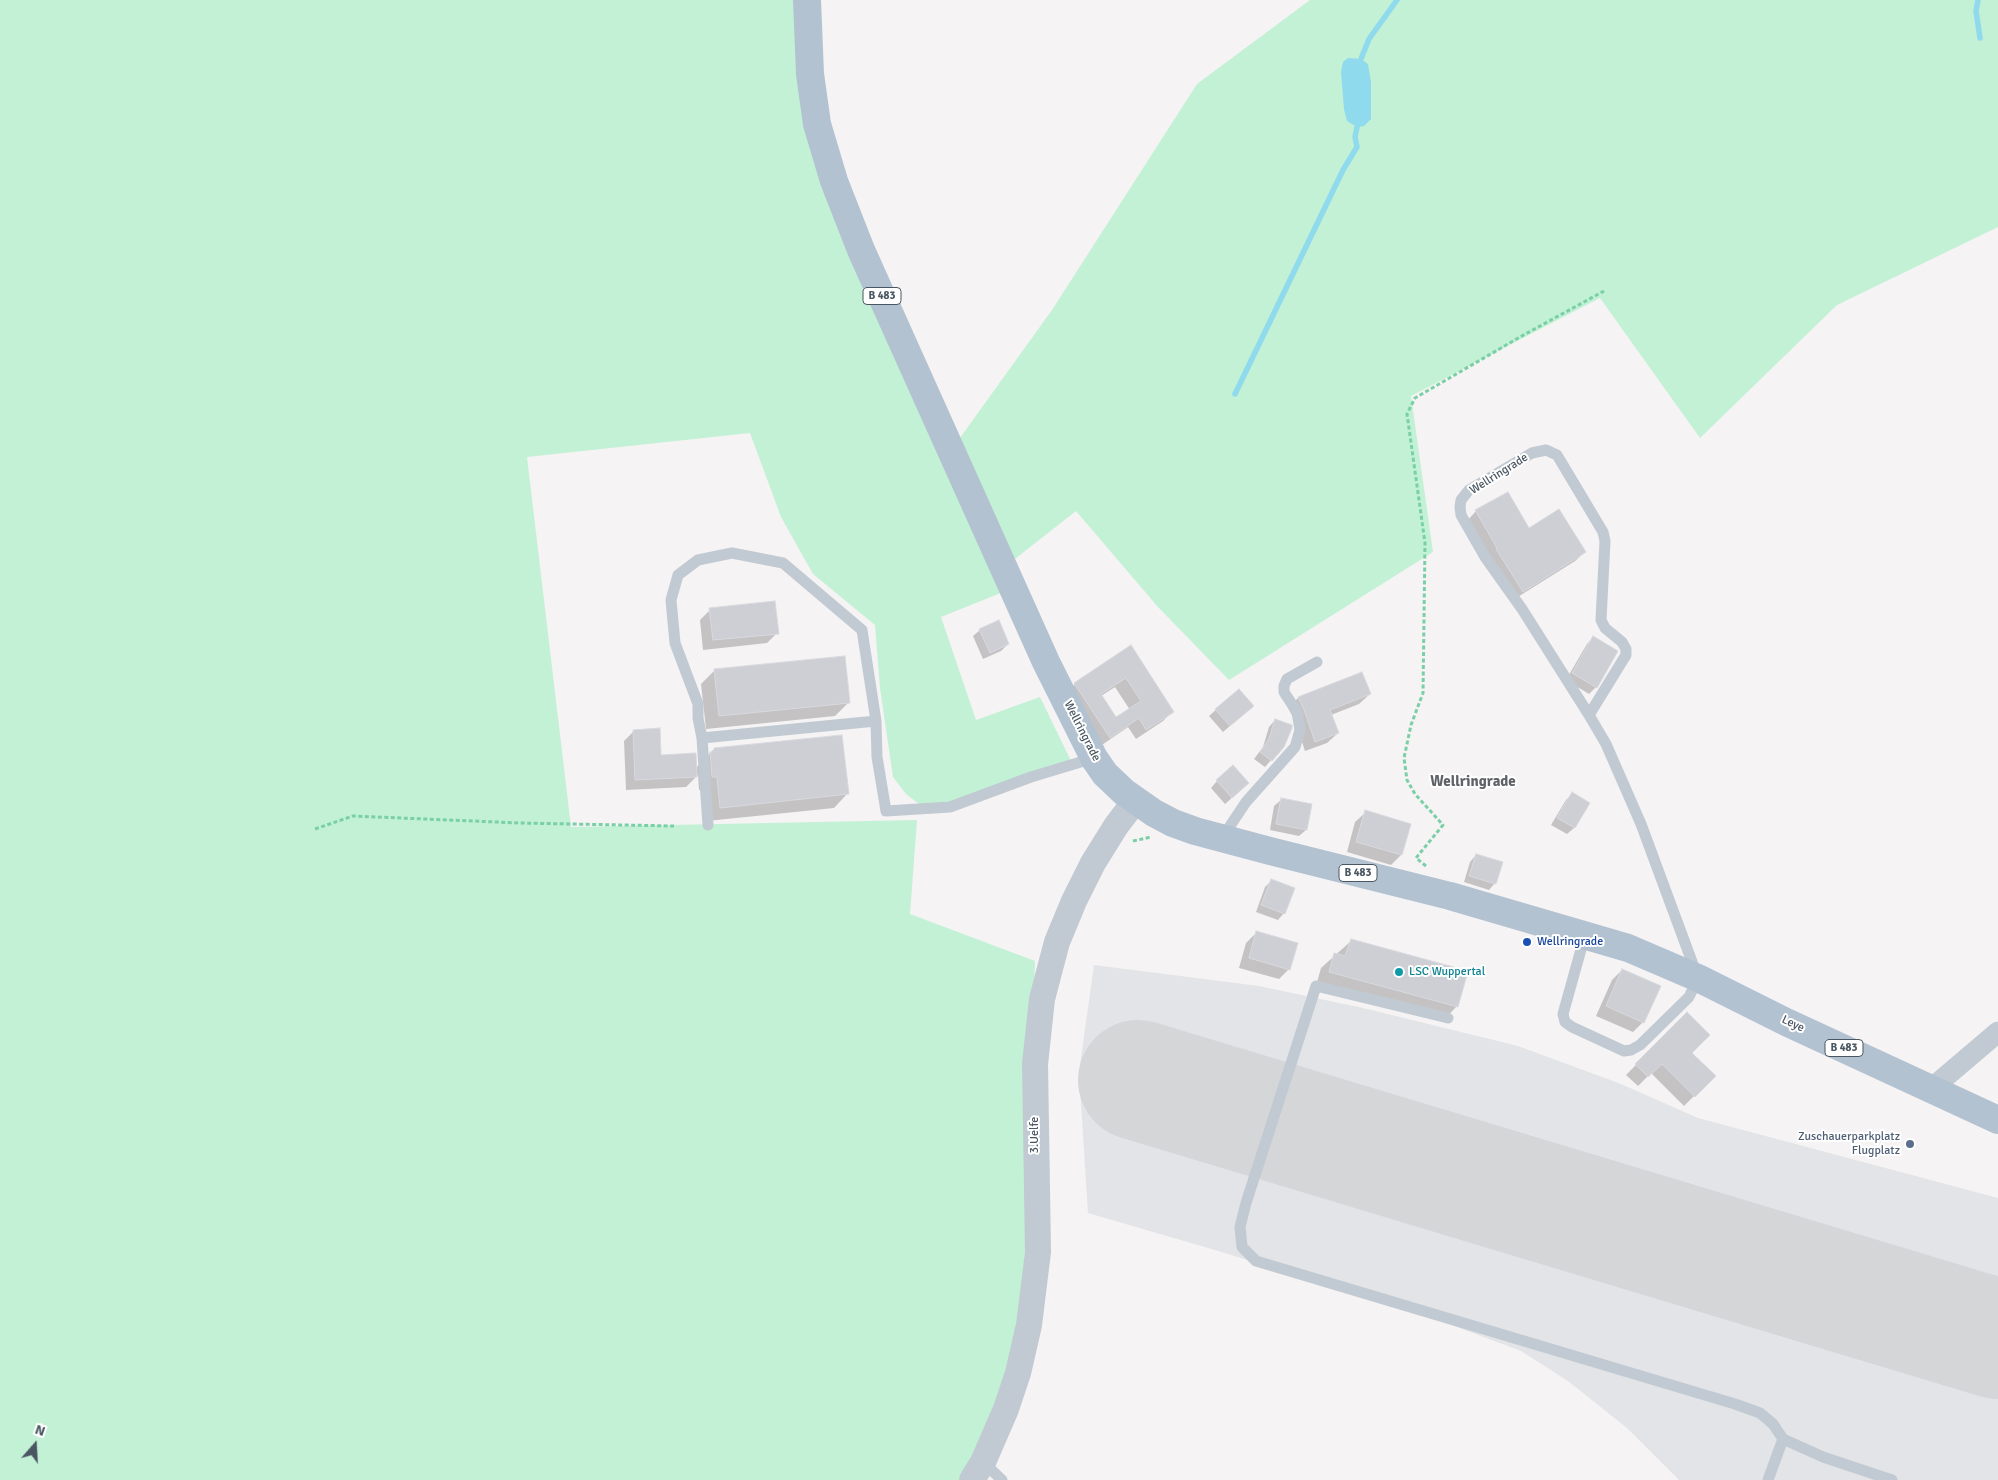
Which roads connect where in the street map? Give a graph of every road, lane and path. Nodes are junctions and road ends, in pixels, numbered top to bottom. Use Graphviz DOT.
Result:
graph roads {
  1 [pos="807,0"];
  2 [pos="1604,291"];
  3 [pos="1317,662"];
  4 [pos="1589,715"];
  5 [pos="876,721"];
  6 [pos="702,738"];
  7 [pos="1094,758"];
  8 [pos="1135,801"];
  9 [pos="708,825"];
  10 [pos="674,826"];
  11 [pos="315,829"];
  12 [pos="1222,838"];
  13 [pos="1428,867"];
  14 [pos="1586,934"];
  15 [pos="1698,978"];
  16 [pos="1448,1018"];
  17 [pos="1998,1032"];
  18 [pos="1931,1089"];
  19 [pos="1998,1120"];
  20 [pos="1783,1439"];
  21 [pos="977,1471"];
  22 [pos="1002,1480"];
  23 [pos="1768,1480"];
  24 [pos="1892,1480"];
  1 -- 7 [label="main road, Wellringrade / B 483"];
  2 -- 13 [label="path"];
  3 -- 12 [label="lane"];
  4 -- 4 [label="lane, Wellringrade"];
  4 -- 15 [label="lane, Wellringrade"];
  5 -- 6 [label="lane"];
  5 -- 6 [label="lane"];
  5 -- 7 [label="lane"];
  6 -- 9 [label="lane"];
  7 -- 8 [label="main road, Wellringrade / B 483"];
  8 -- 12 [label="main road, Wellringrade / B 483"];
  8 -- 21 [label="street, 3.Uelfe"];
  10 -- 11 [label="path"];
  12 -- 14 [label="main road, Wellringrade / B 483"];
  14 -- 15 [label="main road, Leye / B 483"];
  14 -- 15 [label="lane"];
  15 -- 18 [label="main road, Leye / B 483"];
  16 -- 20 [label="lane"];
  17 -- 18 [label="street"];
  18 -- 19 [label="main road, Leye / B 483"];
  20 -- 23 [label="lane"];
  20 -- 24 [label="lane"];
  21 -- 22 [label="lane"];
}
